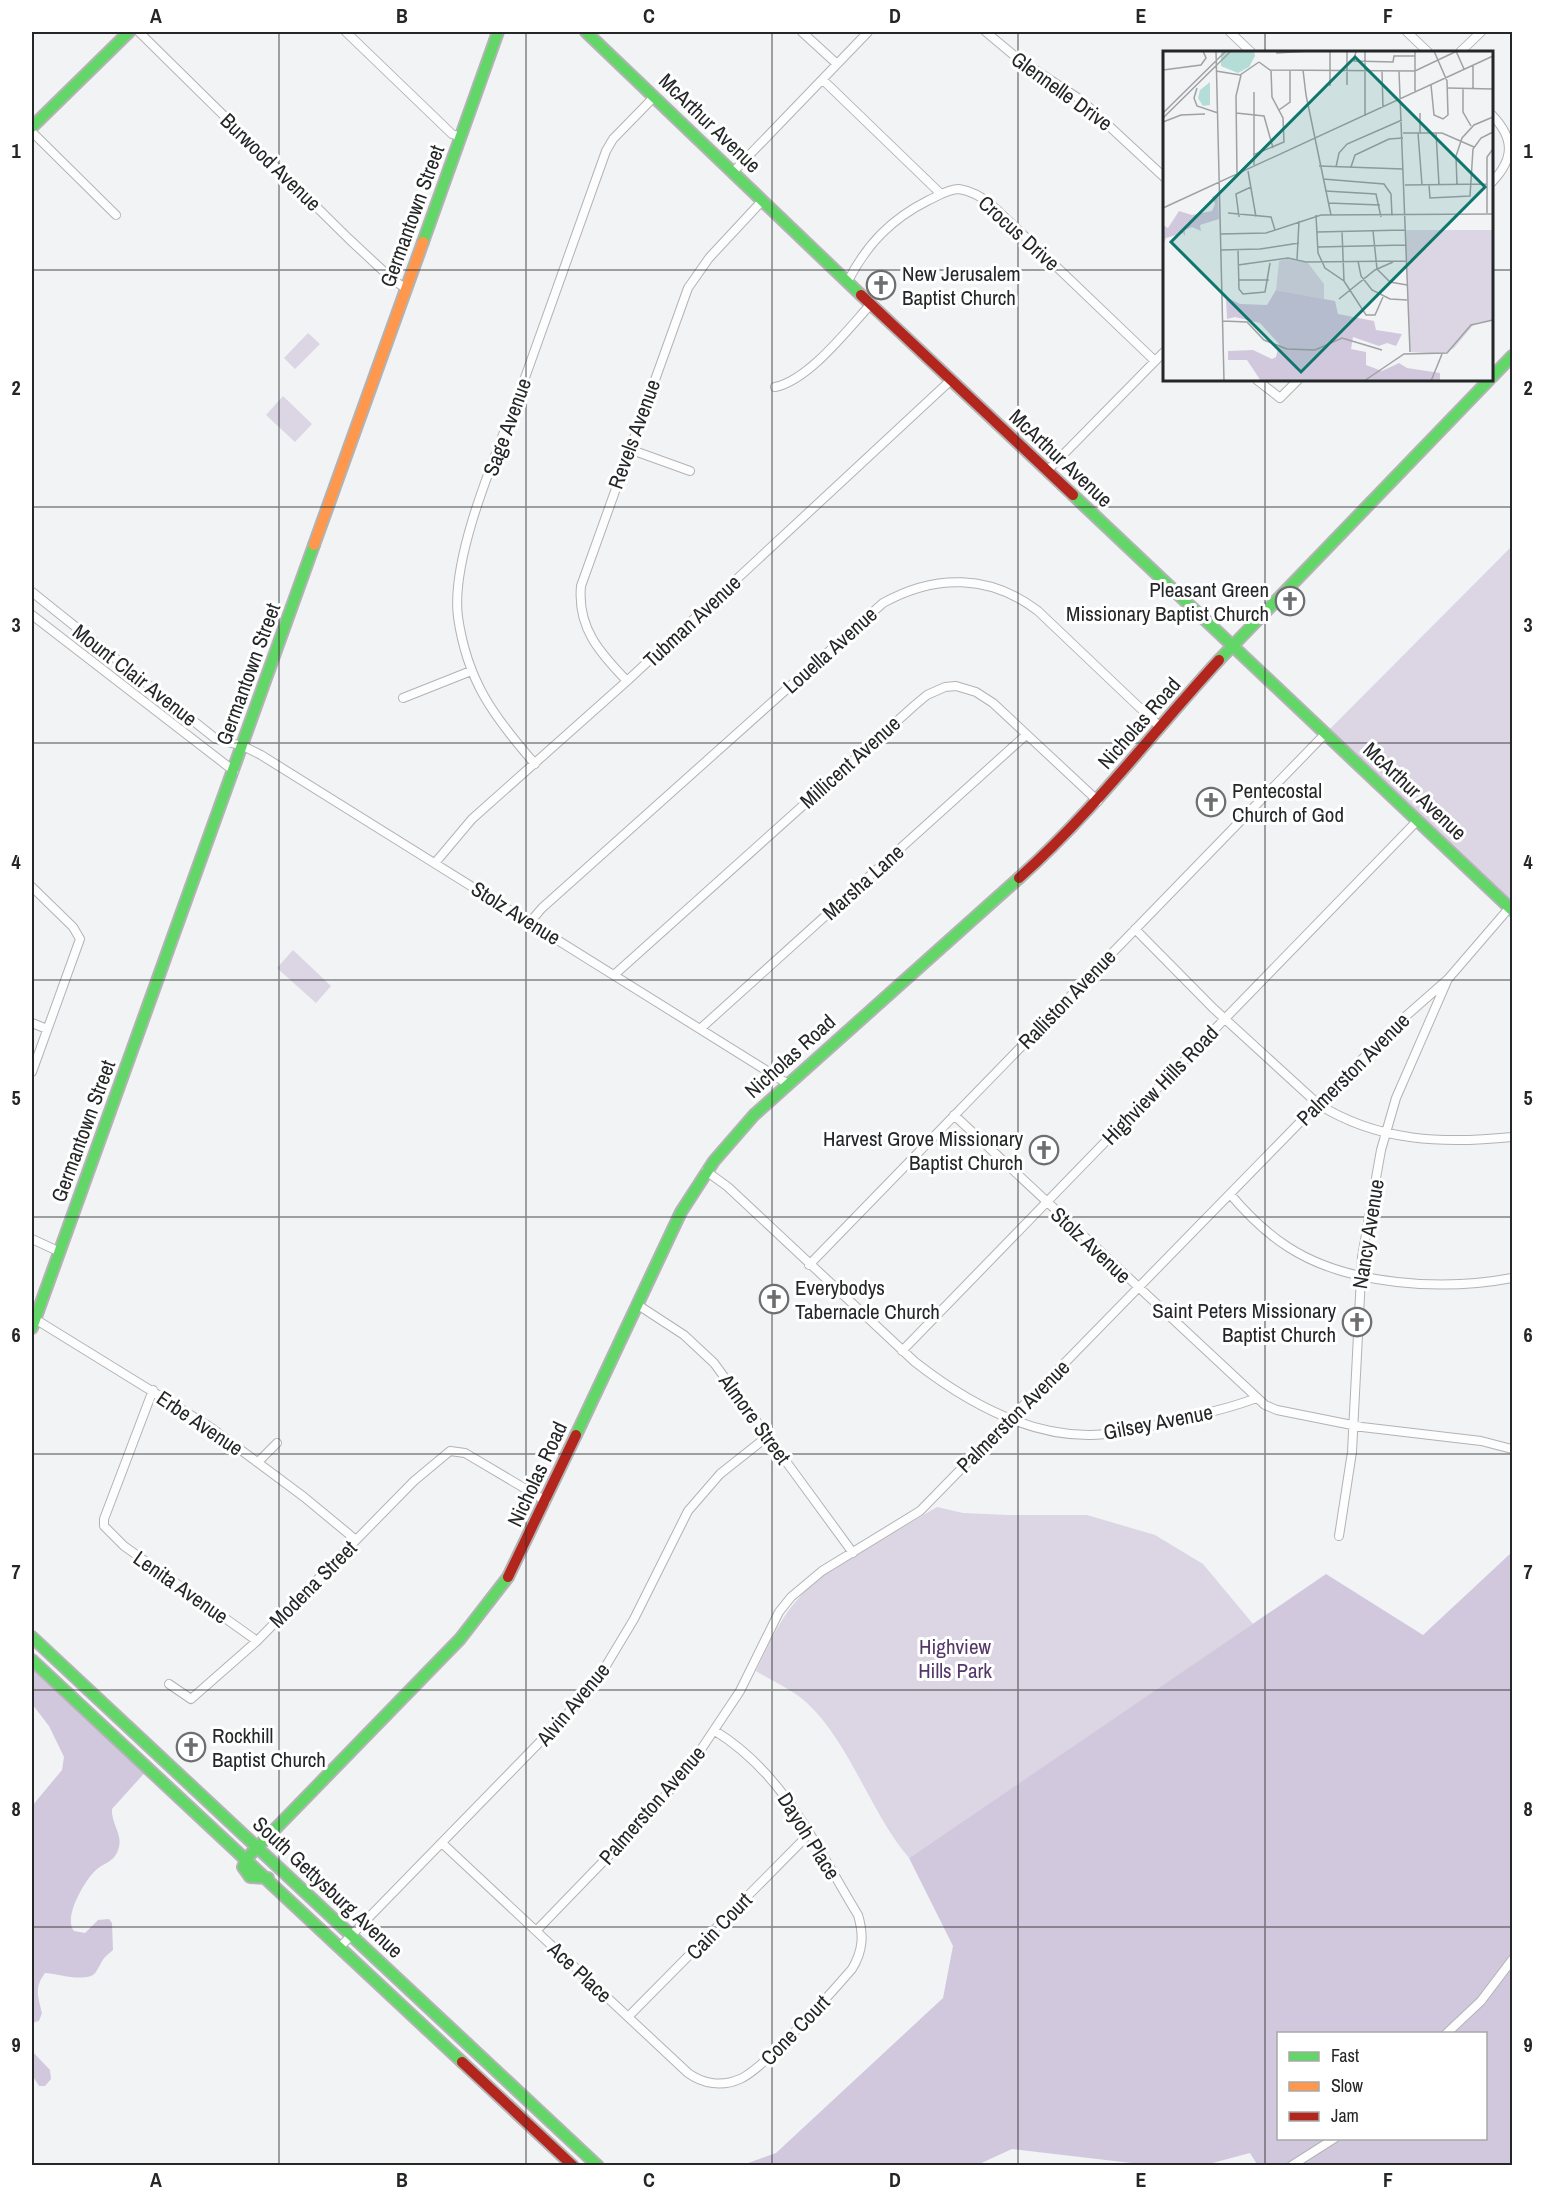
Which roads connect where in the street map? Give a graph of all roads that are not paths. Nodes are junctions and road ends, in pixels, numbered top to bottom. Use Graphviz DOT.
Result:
graph roads {
  1 [pos="129,32"];
  2 [pos="139,32"];
  3 [pos="346,32"];
  4 [pos="498,32"];
  5 [pos="586,32"];
  6 [pos="802,32"];
  7 [pos="868,32"];
  8 [pos="986,32"];
  9 [pos="1230,32"];
  10 [pos="1407,32"];
  11 [pos="1481,32"];
  12 [pos="1250,51"];
  13 [pos="1427,51"];
  14 [pos="1461,51"];
  15 [pos="837,64"];
  16 [pos="823,80"];
  17 [pos="654,97"];
  18 [pos="1493,117"];
  19 [pos="32,127"];
  20 [pos="32,132"];
  21 [pos="461,137"];
  22 [pos="733,172"];
  23 [pos="1163,176"];
  24 [pos="1493,179"];
  25 [pos="941,194"];
  26 [pos="762,201"];
  27 [pos="116,215"];
  28 [pos="848,281"];
  29 [pos="406,289"];
  30 [pos="871,304"];
  31 [pos="1163,353"];
  32 [pos="1512,356"];
  33 [pos="1155,361"];
  34 [pos="1493,375"];
  35 [pos="951,380"];
  36 [pos="1258,381"];
  37 [pos="1297,381"];
  38 [pos="1487,381"];
  39 [pos="775,387"];
  40 [pos="629,449"];
  41 [pos="690,471"];
  42 [pos="1047,471"];
  43 [pos="32,592"];
  44 [pos="32,615"];
  45 [pos="1233,647"];
  46 [pos="471,671"];
  47 [pos="627,681"];
  48 [pos="403,698"];
  49 [pos="1159,726"];
  50 [pos="1325,734"];
  51 [pos="1026,735"];
  52 [pos="243,746"];
  53 [pos="535,764"];
  54 [pos="234,771"];
  55 [pos="1098,801"];
  56 [pos="1418,820"];
  57 [pos="435,863"];
  58 [pos="32,887"];
  59 [pos="1511,909"];
  60 [pos="530,922"];
  61 [pos="1135,929"];
  62 [pos="614,975"];
  63 [pos="1448,979"];
  64 [pos="1225,1019"];
  65 [pos="32,1023"];
  66 [pos="47,1029"];
  67 [pos="700,1029"];
  68 [pos="32,1072"];
  69 [pos="788,1084"];
  70 [pos="1318,1104"];
  71 [pos="954,1115"];
  72 [pos="1385,1134"];
  73 [pos="1512,1137"];
  74 [pos="706,1171"];
  75 [pos="1230,1194"];
  76 [pos="1046,1202"];
  77 [pos="32,1239"];
  78 [pos="60,1252"];
  79 [pos="809,1265"];
  80 [pos="1360,1275"];
  81 [pos="1512,1278"];
  82 [pos="1138,1289"];
  83 [pos="638,1305"];
  84 [pos="33,1323"];
  85 [pos="902,1351"];
  86 [pos="153,1390"];
  87 [pos="1256,1398"];
  88 [pos="1010,1418"];
  89 [pos="1353,1425"];
  90 [pos="768,1436"];
  91 [pos="277,1443"];
  92 [pos="1512,1449"];
  93 [pos="258,1461"];
  94 [pos="546,1501"];
  95 [pos="1339,1536"];
  96 [pos="356,1540"];
  97 [pos="853,1553"];
  98 [pos="32,1637"];
  99 [pos="257,1641"];
  100 [pos="32,1660"];
  101 [pos="169,1684"];
  102 [pos="715,1731"];
  103 [pos="809,1834"];
  104 [pos="443,1844"];
  105 [pos="257,1848"];
  106 [pos="247,1858"];
  107 [pos="536,1931"];
  108 [pos="352,1935"];
  109 [pos="340,1947"];
  110 [pos="1512,1960"];
  111 [pos="855,1964"];
  112 [pos="1503,1975"];
  113 [pos="1512,1977"];
  114 [pos="628,2017"];
  115 [pos="1448,2032"];
  116 [pos="725,2083"];
  117 [pos="1333,2140"];
  118 [pos="573,2166"];
  119 [pos="598,2166"];
  120 [pos="1291,2166"];
  1 -- 19 [label="street"];
  2 -- 29 [label="street, Burwood Avenue"];
  3 -- 21 [label="street"];
  4 -- 21 [label="street, Germantown Street"];
  5 -- 17 [label="street, McArthur Avenue"];
  6 -- 15 [label="street"];
  7 -- 15 [label="street"];
  8 -- 23 [label="street, Glennelle Drive"];
  9 -- 12 [label="street"];
  10 -- 13 [label="street"];
  11 -- 14 [label="street"];
  15 -- 16 [label="street"];
  16 -- 22 [label="street"];
  16 -- 25 [label="street"];
  17 -- 22 [label="street, McArthur Avenue"];
  17 -- 46 [label="street, Sage Avenue"];
  18 -- 24 [label="street"];
  20 -- 27 [label="street"];
  21 -- 29 [label="street, Germantown Street"];
  22 -- 26 [label="street, McArthur Avenue"];
  25 -- 28 [label="street"];
  25 -- 33 [label="street, Crocus Drive"];
  26 -- 28 [label="street, McArthur Avenue"];
  26 -- 40 [label="street, Revels Avenue"];
  28 -- 30 [label="street, McArthur Avenue"];
  29 -- 52 [label="street, Germantown Street"];
  30 -- 35 [label="street, McArthur Avenue"];
  30 -- 39 [label="street"];
  31 -- 33 [label="street"];
  32 -- 34 [label="street, Nicholas Road"];
  33 -- 42 [label="street"];
  35 -- 42 [label="street, McArthur Avenue"];
  35 -- 47 [label="street, Tubman Avenue"];
  36 -- 37 [label="street"];
  38 -- 45 [label="street, Nicholas Road"];
  40 -- 41 [label="street"];
  40 -- 47 [label="street, Revels Avenue"];
  42 -- 45 [label="street, McArthur Avenue"];
  43 -- 52 [label="street, Mount Clair Avenue"];
  44 -- 54 [label="street, Mount Clair Avenue"];
  45 -- 49 [label="street, Nicholas Road"];
  45 -- 50 [label="street, McArthur Avenue"];
  46 -- 48 [label="street"];
  46 -- 53 [label="street, Sage Avenue"];
  47 -- 53 [label="street, Tubman Avenue"];
  49 -- 55 [label="street, Nicholas Road"];
  49 -- 60 [label="street, Louella Avenue"];
  50 -- 56 [label="street, McArthur Avenue"];
  50 -- 61 [label="street, Ralliston Avenue"];
  51 -- 55 [label="street, Millicent Avenue"];
  51 -- 62 [label="street, Millicent Avenue"];
  51 -- 67 [label="street, Marsha Lane"];
  52 -- 54 [label="street, Germantown Street"];
  52 -- 57 [label="street, Stolz Avenue"];
  53 -- 57 [label="street, Tubman Avenue"];
  54 -- 78 [label="street, Germantown Street"];
  55 -- 69 [label="street, Nicholas Road"];
  56 -- 59 [label="street, McArthur Avenue"];
  56 -- 64 [label="street, Highview Hills Road"];
  57 -- 60 [label="street, Stolz Avenue"];
  58 -- 66 [label="street"];
  59 -- 63 [label="street, Palmerston Avenue"];
  60 -- 62 [label="street, Stolz Avenue"];
  61 -- 64 [label="street"];
  61 -- 71 [label="street, Ralliston Avenue"];
  62 -- 67 [label="street, Stolz Avenue"];
  63 -- 70 [label="street, Palmerston Avenue"];
  63 -- 72 [label="street, Nancy Avenue"];
  64 -- 70 [label="street"];
  64 -- 76 [label="street, Highview Hills Road"];
  65 -- 66 [label="street"];
  66 -- 68 [label="street"];
  67 -- 69 [label="street, Stolz Avenue"];
  69 -- 74 [label="street, Nicholas Road"];
  70 -- 72 [label="street"];
  70 -- 75 [label="street, Palmerston Avenue"];
  71 -- 76 [label="street, Stolz Avenue"];
  71 -- 79 [label="street, Ralliston Avenue"];
  72 -- 73 [label="street"];
  72 -- 80 [label="street, Nancy Avenue"];
  74 -- 79 [label="street, Gilsey Avenue"];
  74 -- 83 [label="street, Nicholas Road"];
  75 -- 80 [label="street"];
  75 -- 82 [label="street, Palmerston Avenue"];
  76 -- 82 [label="street, Stolz Avenue"];
  76 -- 85 [label="street, Highview Hills Road"];
  77 -- 78 [label="street"];
  78 -- 84 [label="street, Germantown Street"];
  79 -- 85 [label="street, Gilsey Avenue"];
  80 -- 81 [label="street"];
  80 -- 89 [label="street, Nancy Avenue"];
  82 -- 87 [label="street, Stolz Avenue"];
  82 -- 88 [label="street, Palmerston Avenue"];
  83 -- 90 [label="street, Almore Street"];
  83 -- 94 [label="street, Nicholas Road"];
  84 -- 86 [label="street, Erbe Avenue"];
  85 -- 88 [label="street, Gilsey Avenue"];
  86 -- 93 [label="street, Erbe Avenue"];
  86 -- 99 [label="street, Lenita Avenue"];
  87 -- 88 [label="street, Gilsey Avenue"];
  87 -- 89 [label="street"];
  88 -- 97 [label="street, Palmerston Avenue"];
  89 -- 92 [label="street"];
  89 -- 95 [label="street, Nancy Avenue"];
  90 -- 97 [label="street, Almore Street"];
  90 -- 104 [label="street, Alvin Avenue"];
  91 -- 93 [label="street"];
  93 -- 96 [label="street, Erbe Avenue"];
  94 -- 96 [label="street, Modena Street"];
  94 -- 105 [label="street, Nicholas Road"];
  96 -- 99 [label="street, Modena Street"];
  97 -- 102 [label="street, Palmerston Avenue"];
  98 -- 105 [label="street, South Gettysburg Avenue"];
  99 -- 101 [label="street, Modena Street"];
  100 -- 106 [label="street, South Gettysburg Avenue"];
  102 -- 103 [label="street, Dayoh Place"];
  102 -- 107 [label="street, Palmerston Avenue"];
  103 -- 111 [label="street, Dayoh Place"];
  103 -- 114 [label="street, Cain Court"];
  104 -- 107 [label="street, Ace Place"];
  104 -- 108 [label="street, Alvin Avenue"];
  105 -- 106 [label="street, Nicholas Road"];
  105 -- 108 [label="street, South Gettysburg Avenue"];
  106 -- 109 [label="street, South Gettysburg Avenue"];
  107 -- 114 [label="street, Ace Place"];
  108 -- 109 [label="street, Alvin Avenue"];
  108 -- 119 [label="street, South Gettysburg Avenue"];
  109 -- 118 [label="street, South Gettysburg Avenue"];
  110 -- 112 [label="street"];
  111 -- 116 [label="street, Cone Court"];
  112 -- 113 [label="street"];
  112 -- 115 [label="street"];
  114 -- 116 [label="street, Ace Place"];
  117 -- 120 [label="street"];
}
